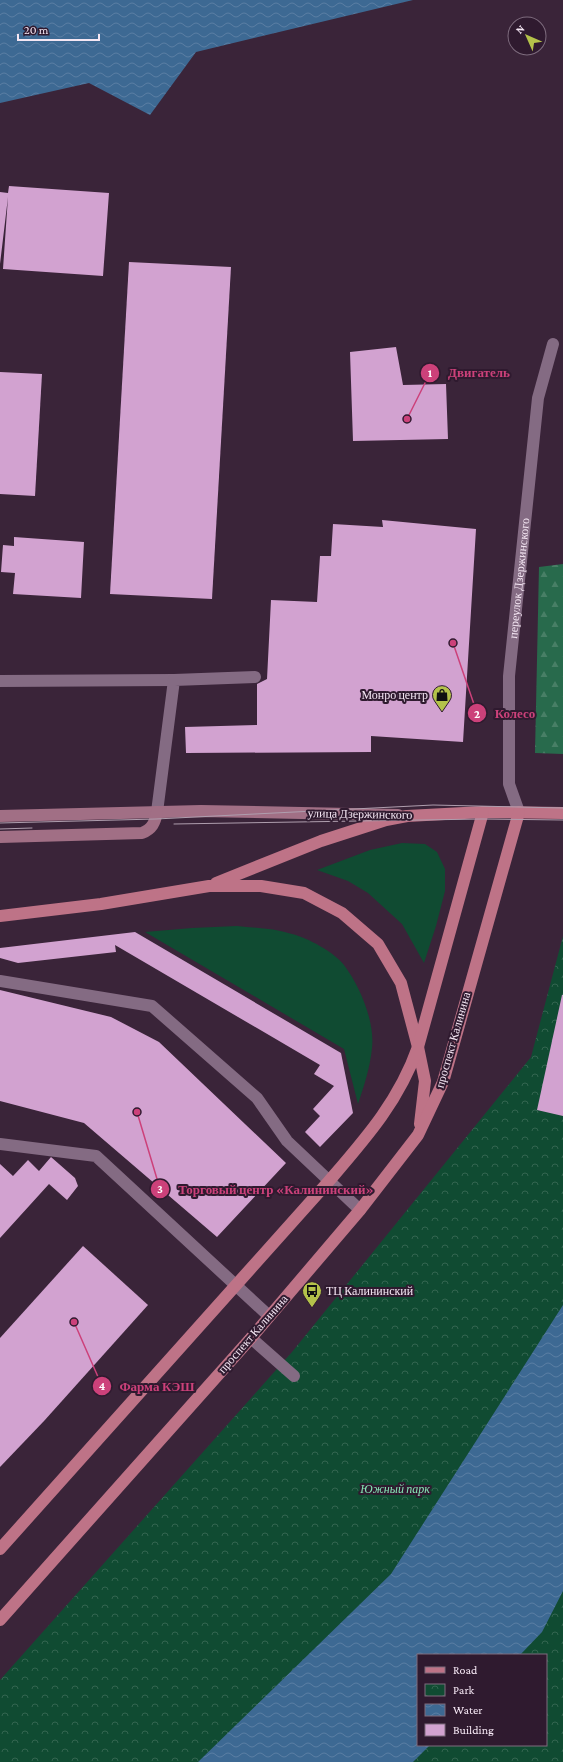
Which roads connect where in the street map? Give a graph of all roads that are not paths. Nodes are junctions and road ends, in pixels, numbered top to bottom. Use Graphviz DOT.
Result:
graph roads {
  1 [pos="553,344"];
  2 [pos="255,677"];
  3 [pos="174,680"];
  4 [pos="0,681"];
  5 [pos="157,812"];
  6 [pos="483,812"];
  7 [pos="519,812"];
  8 [pos="563,813"];
  9 [pos="0,816"];
  10 [pos="407,816"];
  11 [pos="0,837"];
  12 [pos="210,886"];
  13 [pos="0,916"];
  14 [pos="0,981"];
  15 [pos="418,1047"];
  16 [pos="418,1135"];
  17 [pos="1,1145"];
  18 [pos="329,1181"];
  19 [pos="360,1210"];
  20 [pos="236,1286"];
  21 [pos="269,1316"];
  22 [pos="251,1338"];
  23 [pos="294,1376"];
  24 [pos="0,1549"];
  25 [pos="0,1620"];
  1 -- 7 [label="lane, переулок Дзержинского"];
  2 -- 3 [label="lane"];
  3 -- 4 [label="lane"];
  3 -- 5 [label="lane"];
  5 -- 9 [label="main road, улица Дзержинского"];
  5 -- 10 [label="main road, улица Дзержинского"];
  5 -- 11 [label="main road"];
  6 -- 7 [label="main road, улица Дзержинского"];
  6 -- 10 [label="main road, улица Дзержинского"];
  6 -- 15 [label="main road"];
  7 -- 8 [label="main road, улица Дзержинского"];
  7 -- 16 [label="main road, проспект Калинина"];
  10 -- 12 [label="main road"];
  12 -- 13 [label="main road"];
  12 -- 15 [label="main road"];
  14 -- 18 [label="lane"];
  15 -- 16 [label="main road"];
  15 -- 18 [label="main road"];
  16 -- 19 [label="main road, проспект Калинина"];
  17 -- 20 [label="lane"];
  18 -- 19 [label="lane"];
  18 -- 20 [label="main road"];
  19 -- 21 [label="main road, проспект Калинина"];
  20 -- 21 [label="lane"];
  20 -- 24 [label="main road"];
  21 -- 22 [label="main road, проспект Калинина"];
  22 -- 23 [label="lane"];
  22 -- 25 [label="main road, проспект Калинина"];
}
